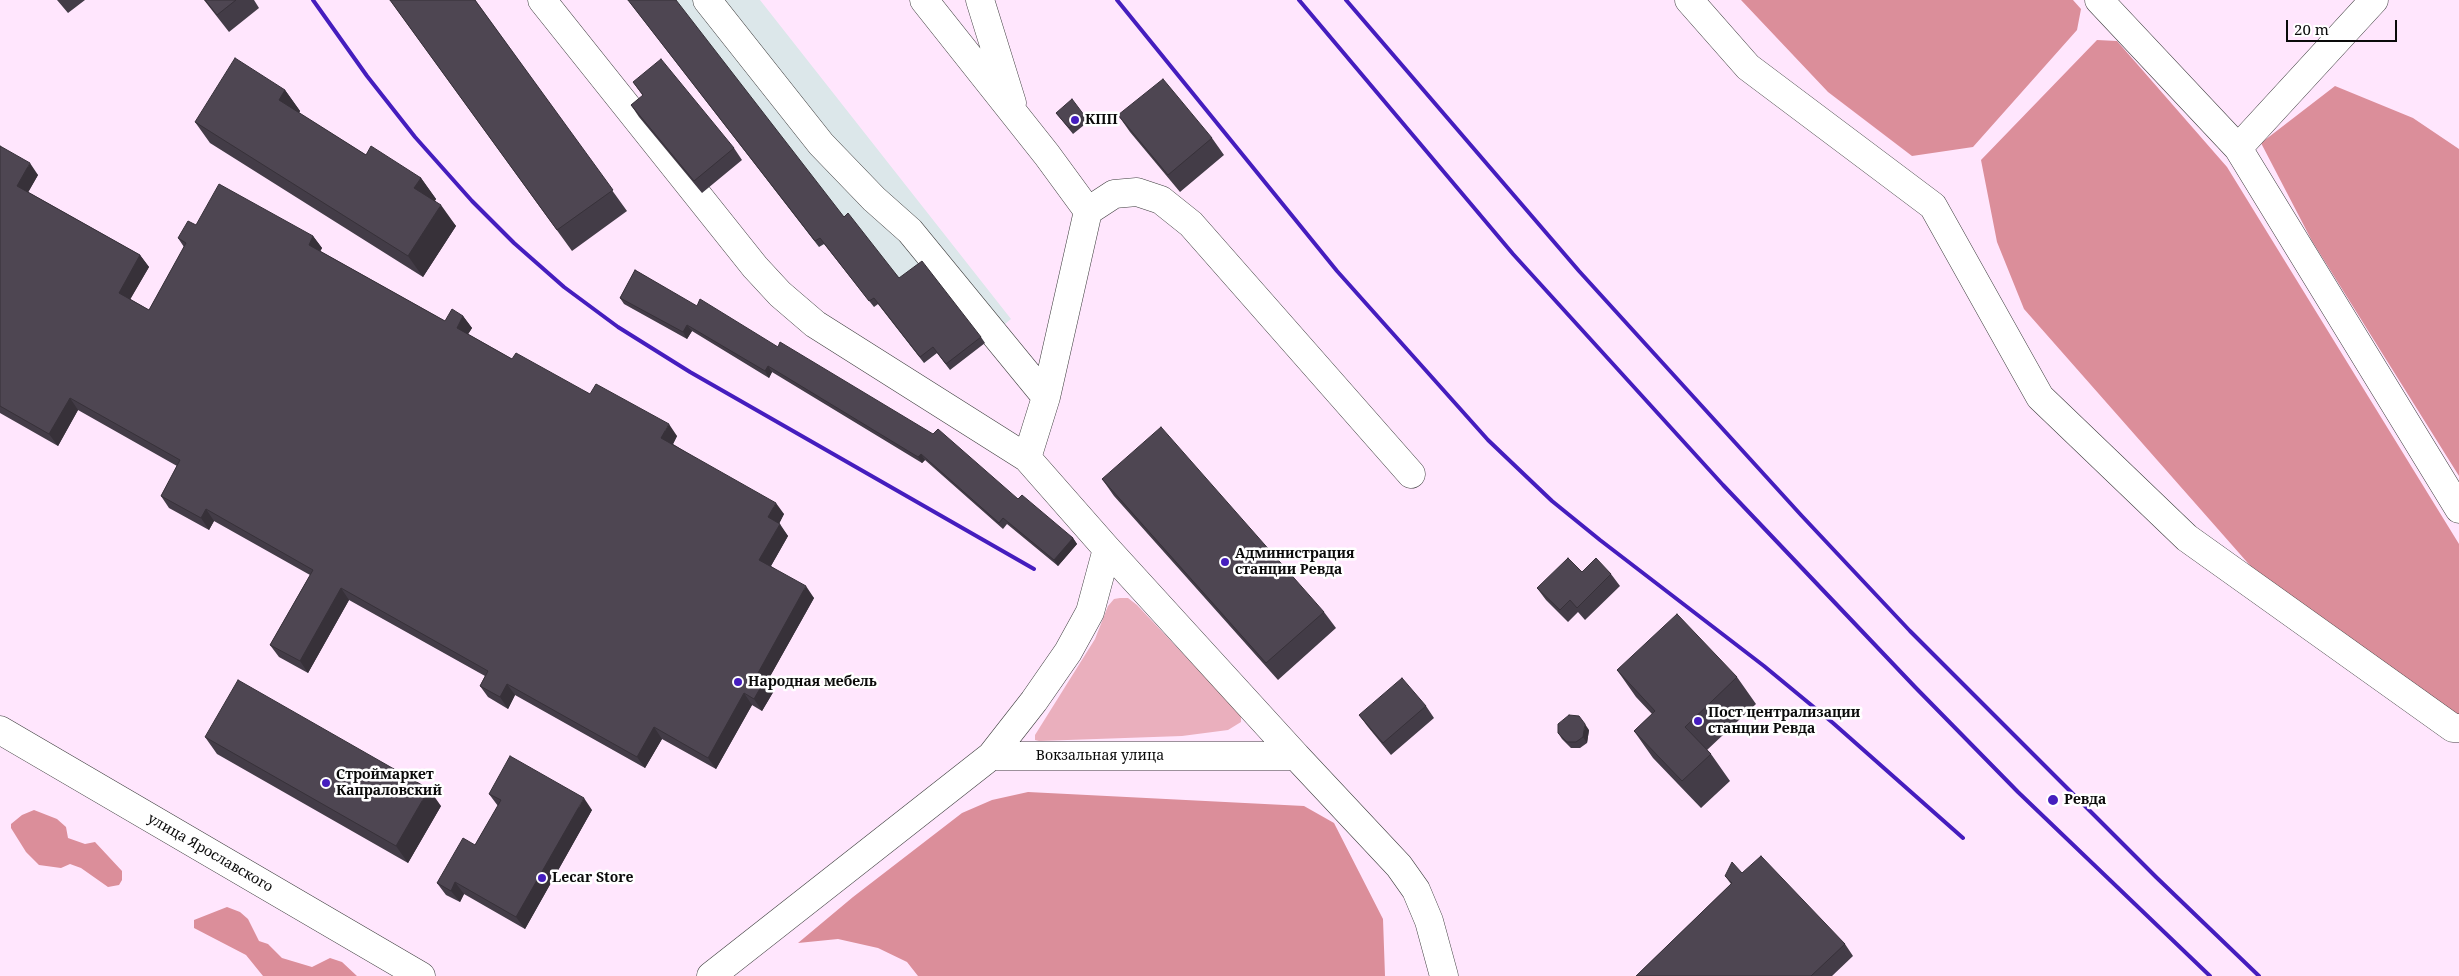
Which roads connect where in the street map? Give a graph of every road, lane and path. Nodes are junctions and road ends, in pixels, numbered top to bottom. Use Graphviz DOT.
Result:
graph roads {
  1 [pos="542,0"];
  2 [pos="707,0"];
  3 [pos="924,0"];
  4 [pos="980,0"];
  5 [pos="1689,0"];
  6 [pos="2099,0"];
  7 [pos="2374,0"];
  8 [pos="1016,116"];
  9 [pos="2238,148"];
  10 [pos="1088,212"];
  11 [pos="1046,397"];
  12 [pos="1027,458"];
  13 [pos="1411,474"];
  14 [pos="2459,509"];
  15 [pos="1107,549"];
  16 [pos="2459,728"];
  17 [pos="0,730"];
  18 [pos="991,756"];
  19 [pos="1296,756"];
  20 [pos="421,976"];
  21 [pos="710,976"];
  22 [pos="1444,976"];
  1 -- 12 [label="street"];
  2 -- 11 [label="street"];
  3 -- 8 [label="street"];
  4 -- 8 [label="street"];
  5 -- 16 [label="street"];
  6 -- 9 [label="street"];
  7 -- 9 [label="street"];
  8 -- 10 [label="street"];
  9 -- 14 [label="street"];
  10 -- 11 [label="street"];
  10 -- 13 [label="street"];
  11 -- 12 [label="street"];
  12 -- 15 [label="street"];
  15 -- 18 [label="street"];
  15 -- 19 [label="street"];
  17 -- 20 [label="street, улица Ярославского"];
  18 -- 19 [label="street, Вокзальная улица"];
  18 -- 21 [label="street"];
  19 -- 22 [label="street"];
}
